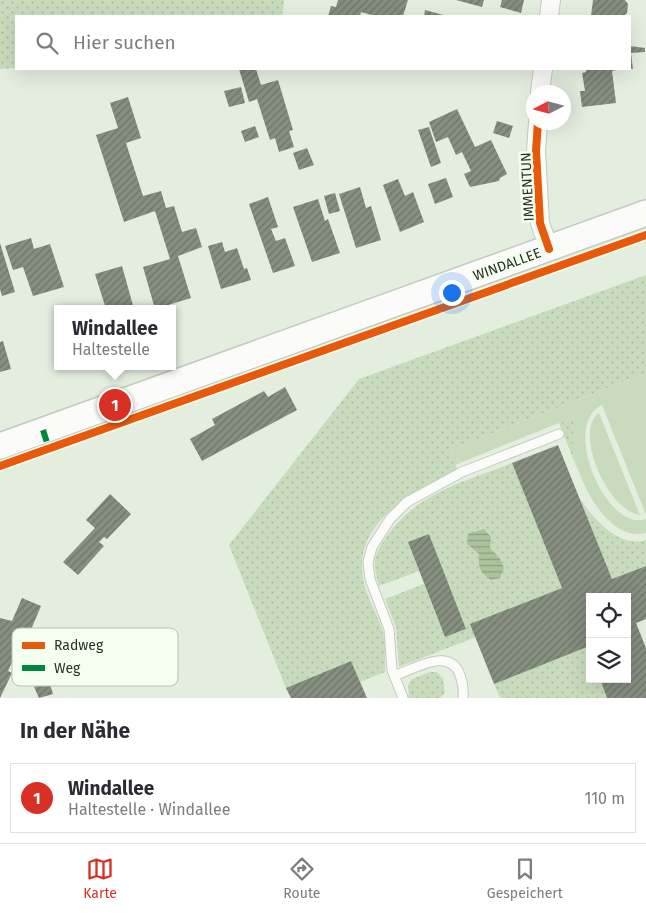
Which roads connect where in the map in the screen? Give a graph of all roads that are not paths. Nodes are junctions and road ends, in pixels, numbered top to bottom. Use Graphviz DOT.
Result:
graph roads {
  1 [pos="551,0"];
  2 [pos="549,15"];
  3 [pos="543,70"];
  4 [pos="541,85"];
  5 [pos="537,130"];
  6 [pos="646,213"];
  7 [pos="548,249"];
  8 [pos="559,434"];
  9 [pos="0,446"];
  10 [pos="394,676"];
  11 [pos="403,698"];
  12 [pos="463,698"];
  1 -- 2 [label="street"];
  3 -- 4 [label="street"];
  5 -- 7 [label="street, IMMENTUN"];
  6 -- 7 [label="main road, WINDALLEE"];
  7 -- 9 [label="main road, WINDALLEE"];
  8 -- 10 [label="lane"];
  10 -- 11 [label="lane"];
  10 -- 12 [label="lane"];
}
